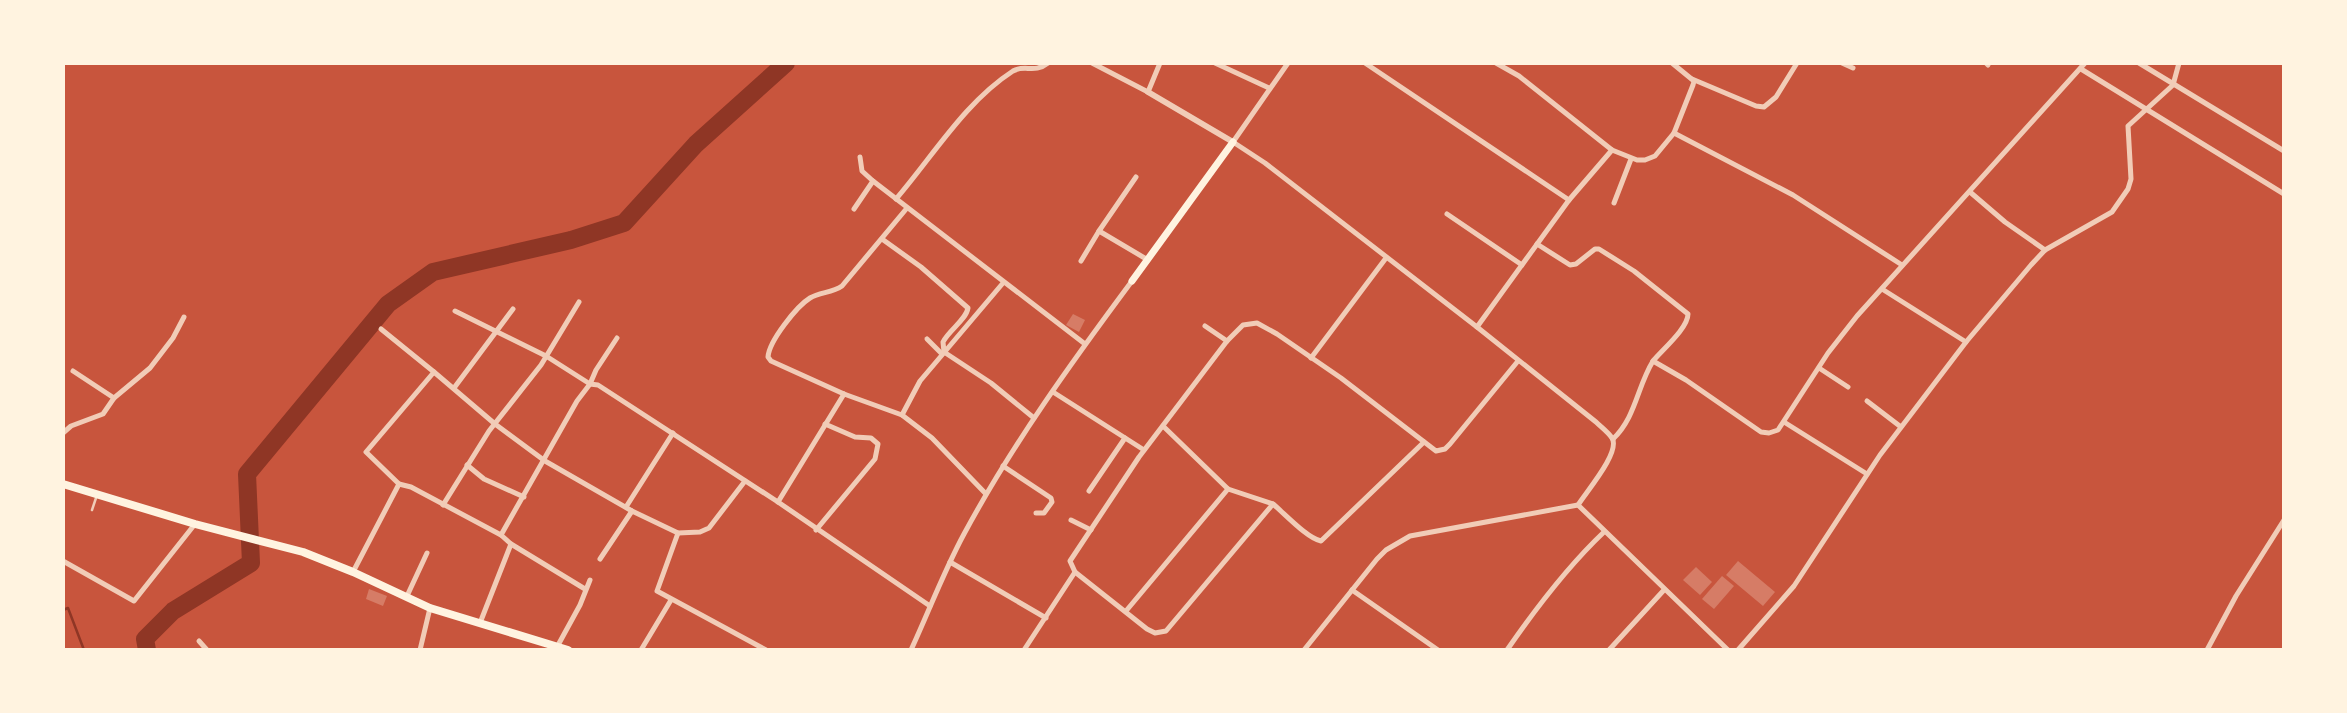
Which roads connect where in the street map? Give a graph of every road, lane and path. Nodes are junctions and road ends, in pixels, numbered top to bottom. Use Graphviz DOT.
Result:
graph roads {
  1 [pos="1048,63"];
  2 [pos="1092,63"];
  3 [pos="1160,63"];
  4 [pos="1215,63"];
  5 [pos="1288,63"];
  6 [pos="1365,63"];
  7 [pos="1496,63"];
  8 [pos="1672,63"];
  9 [pos="1797,63"];
  10 [pos="1842,63"];
  11 [pos="2085,63"];
  12 [pos="2139,63"];
  13 [pos="2179,63"];
  14 [pos="1853,68"];
  15 [pos="2081,69"];
  16 [pos="1692,79"];
  17 [pos="2174,85"];
  18 [pos="1269,88"];
  19 [pos="1148,92"];
  20 [pos="2144,110"];
  21 [pos="1674,134"];
  22 [pos="1233,142"];
  23 [pos="1612,150"];
  24 [pos="2284,151"];
  25 [pos="860,157"];
  26 [pos="1631,159"];
  27 [pos="1136,177"];
  28 [pos="873,181"];
  29 [pos="1970,192"];
  30 [pos="2284,194"];
  31 [pos="896,199"];
  32 [pos="1569,200"];
  33 [pos="1614,202"];
  34 [pos="907,208"];
  35 [pos="854,209"];
  36 [pos="1447,214"];
  37 [pos="1100,230"];
  38 [pos="882,239"];
  39 [pos="1537,244"];
  40 [pos="2045,250"];
  41 [pos="1386,258"];
  42 [pos="1147,260"];
  43 [pos="1080,261"];
  44 [pos="1522,265"];
  45 [pos="1902,265"];
  46 [pos="1132,281"];
  47 [pos="1003,283"];
  48 [pos="1882,289"];
  49 [pos="579,302"];
  50 [pos="513,309"];
  51 [pos="455,311"];
  52 [pos="184,317"];
  53 [pos="1205,326"];
  54 [pos="1477,327"];
  55 [pos="381,329"];
  56 [pos="496,332"];
  57 [pos="617,338"];
  58 [pos="926,339"];
  59 [pos="1227,341"];
  60 [pos="1966,342"];
  61 [pos="1085,344"];
  62 [pos="943,353"];
  63 [pos="546,356"];
  64 [pos="1311,358"];
  65 [pos="1518,361"];
  66 [pos="1653,361"];
  67 [pos="1819,368"];
  68 [pos="73,371"];
  69 [pos="434,372"];
  70 [pos="590,384"];
  71 [pos="1848,387"];
  72 [pos="454,388"];
  73 [pos="1053,392"];
  74 [pos="844,394"];
  75 [pos="114,398"];
  76 [pos="1867,401"];
  77 [pos="902,415"];
  78 [pos="1034,418"];
  79 [pos="63,421"];
  80 [pos="1784,422"];
  81 [pos="495,424"];
  82 [pos="825,424"];
  83 [pos="71,426"];
  84 [pos="1163,426"];
  85 [pos="1901,427"];
  86 [pos="63,433"];
  87 [pos="673,433"];
  88 [pos="1125,438"];
  89 [pos="1612,439"];
  90 [pos="1424,442"];
  91 [pos="1144,450"];
  92 [pos="545,461"];
  93 [pos="467,465"];
  94 [pos="1003,466"];
  95 [pos="1867,474"];
  96 [pos="744,481"];
  97 [pos="63,484"];
  98 [pos="398,484"];
  99 [pos="1228,489"];
  100 [pos="1089,491"];
  101 [pos="986,494"];
  102 [pos="97,495"];
  103 [pos="524,497"];
  104 [pos="778,502"];
  105 [pos="1273,504"];
  106 [pos="443,505"];
  107 [pos="1578,505"];
  108 [pos="629,509"];
  109 [pos="92,510"];
  110 [pos="1036,513"];
  111 [pos="1071,520"];
  112 [pos="2284,520"];
  113 [pos="195,524"];
  114 [pos="816,530"];
  115 [pos="1091,530"];
  116 [pos="1604,532"];
  117 [pos="678,533"];
  118 [pos="501,535"];
  119 [pos="510,544"];
  120 [pos="427,553"];
  121 [pos="600,559"];
  122 [pos="63,561"];
  123 [pos="950,562"];
  124 [pos="353,572"];
  125 [pos="1076,572"];
  126 [pos="590,580"];
  127 [pos="585,589"];
  128 [pos="1352,590"];
  129 [pos="1664,590"];
  130 [pos="407,596"];
  131 [pos="670,600"];
  132 [pos="930,606"];
  133 [pos="430,607"];
  134 [pos="1126,611"];
  135 [pos="1046,618"];
  136 [pos="480,623"];
  137 [pos="199,641"];
  138 [pos="557,647"];
  139 [pos="755,648"];
  140 [pos="207,650"];
  141 [pos="420,650"];
  142 [pos="568,650"];
  143 [pos="641,650"];
  144 [pos="766,650"];
  145 [pos="911,650"];
  146 [pos="1024,650"];
  147 [pos="1304,650"];
  148 [pos="1438,650"];
  149 [pos="1507,650"];
  150 [pos="1609,650"];
  151 [pos="1728,650"];
  152 [pos="1738,650"];
  153 [pos="2207,650"];
  1 -- 31 [label="street"];
  2 -- 19 [label="street"];
  3 -- 19 [label="street"];
  4 -- 18 [label="street"];
  5 -- 18 [label="street"];
  6 -- 32 [label="street"];
  7 -- 23 [label="street"];
  8 -- 16 [label="street"];
  9 -- 16 [label="street"];
  10 -- 14 [label="street"];
  11 -- 15 [label="street"];
  12 -- 17 [label="street"];
  13 -- 17 [label="street"];
  15 -- 20 [label="street"];
  15 -- 29 [label="street"];
  16 -- 21 [label="street"];
  17 -- 20 [label="street"];
  17 -- 24 [label="street"];
  18 -- 22 [label="street"];
  19 -- 22 [label="street"];
  20 -- 30 [label="street"];
  20 -- 40 [label="street"];
  21 -- 26 [label="street"];
  21 -- 45 [label="street"];
  22 -- 41 [label="street"];
  22 -- 42 [label="main road"];
  23 -- 26 [label="street"];
  23 -- 32 [label="street"];
  25 -- 28 [label="street"];
  26 -- 33 [label="street"];
  27 -- 37 [label="street"];
  28 -- 31 [label="street"];
  28 -- 35 [label="street"];
  29 -- 40 [label="street"];
  29 -- 45 [label="street"];
  31 -- 34 [label="street"];
  32 -- 39 [label="street"];
  34 -- 38 [label="street"];
  34 -- 47 [label="street"];
  36 -- 44 [label="street"];
  37 -- 42 [label="street"];
  37 -- 43 [label="street"];
  38 -- 62 [label="street"];
  38 -- 74 [label="street"];
  39 -- 44 [label="street"];
  39 -- 66 [label="street"];
  40 -- 60 [label="street"];
  41 -- 54 [label="street"];
  41 -- 64 [label="street"];
  42 -- 46 [label="main road"];
  44 -- 54 [label="street"];
  45 -- 48 [label="street"];
  46 -- 61 [label="street"];
  47 -- 61 [label="street"];
  47 -- 62 [label="street"];
  48 -- 60 [label="street"];
  48 -- 67 [label="street"];
  49 -- 63 [label="street"];
  50 -- 56 [label="street"];
  51 -- 56 [label="street"];
  52 -- 75 [label="street"];
  53 -- 59 [label="street"];
  54 -- 65 [label="street"];
  55 -- 69 [label="street"];
  56 -- 63 [label="street"];
  56 -- 72 [label="street"];
  57 -- 70 [label="street"];
  58 -- 62 [label="street"];
  59 -- 64 [label="street"];
  59 -- 84 [label="street"];
  60 -- 85 [label="street"];
  61 -- 73 [label="street"];
  62 -- 77 [label="street"];
  62 -- 78 [label="street"];
  63 -- 70 [label="street"];
  63 -- 81 [label="street"];
  64 -- 90 [label="street"];
  65 -- 89 [label="street"];
  65 -- 90 [label="street"];
  66 -- 80 [label="street"];
  66 -- 89 [label="street"];
  67 -- 71 [label="street"];
  67 -- 80 [label="street"];
  68 -- 75 [label="street"];
  69 -- 72 [label="street"];
  69 -- 98 [label="street"];
  70 -- 87 [label="street"];
  70 -- 92 [label="street"];
  72 -- 81 [label="street"];
  73 -- 78 [label="street"];
  73 -- 88 [label="street"];
  74 -- 77 [label="street"];
  74 -- 82 [label="street"];
  75 -- 83 [label="street"];
  76 -- 85 [label="street"];
  77 -- 101 [label="street"];
  78 -- 94 [label="street"];
  79 -- 83 [label="street"];
  80 -- 95 [label="street"];
  81 -- 92 [label="street"];
  81 -- 93 [label="street"];
  82 -- 104 [label="street"];
  82 -- 114 [label="street"];
  83 -- 86 [label="street"];
  84 -- 91 [label="street"];
  84 -- 99 [label="street"];
  85 -- 95 [label="street"];
  87 -- 96 [label="street"];
  87 -- 108 [label="street"];
  88 -- 91 [label="street"];
  88 -- 100 [label="street"];
  89 -- 107 [label="street"];
  90 -- 105 [label="street"];
  91 -- 115 [label="street"];
  92 -- 103 [label="street"];
  92 -- 108 [label="street"];
  93 -- 103 [label="street"];
  93 -- 106 [label="street"];
  94 -- 101 [label="street"];
  94 -- 110 [label="street"];
  95 -- 152 [label="street"];
  96 -- 104 [label="street"];
  96 -- 117 [label="street"];
  97 -- 102 [label="main road"];
  98 -- 106 [label="street"];
  98 -- 124 [label="street"];
  99 -- 105 [label="street"];
  99 -- 134 [label="street"];
  101 -- 123 [label="street"];
  102 -- 109 [label="lane"];
  102 -- 113 [label="main road"];
  103 -- 118 [label="street"];
  104 -- 114 [label="street"];
  105 -- 134 [label="street"];
  106 -- 118 [label="street"];
  107 -- 116 [label="street"];
  107 -- 128 [label="street"];
  108 -- 117 [label="street"];
  108 -- 121 [label="street"];
  111 -- 115 [label="street"];
  112 -- 153 [label="street"];
  113 -- 122 [label="street"];
  113 -- 124 [label="main road"];
  114 -- 132 [label="street"];
  115 -- 125 [label="street"];
  116 -- 129 [label="street"];
  116 -- 149 [label="street"];
  117 -- 131 [label="street"];
  118 -- 119 [label="street"];
  119 -- 127 [label="street"];
  119 -- 136 [label="street"];
  120 -- 130 [label="street"];
  123 -- 132 [label="street"];
  123 -- 135 [label="street"];
  124 -- 130 [label="main road"];
  125 -- 134 [label="street"];
  125 -- 135 [label="street"];
  126 -- 127 [label="street"];
  127 -- 138 [label="street"];
  128 -- 147 [label="street"];
  128 -- 148 [label="street"];
  129 -- 150 [label="street"];
  129 -- 151 [label="street"];
  130 -- 133 [label="main road"];
  131 -- 139 [label="street"];
  131 -- 143 [label="street"];
  132 -- 145 [label="street"];
  133 -- 136 [label="main road"];
  133 -- 141 [label="street"];
  135 -- 146 [label="street"];
  136 -- 138 [label="main road"];
  137 -- 140 [label="street"];
  138 -- 142 [label="main road"];
  139 -- 144 [label="street"];
}
